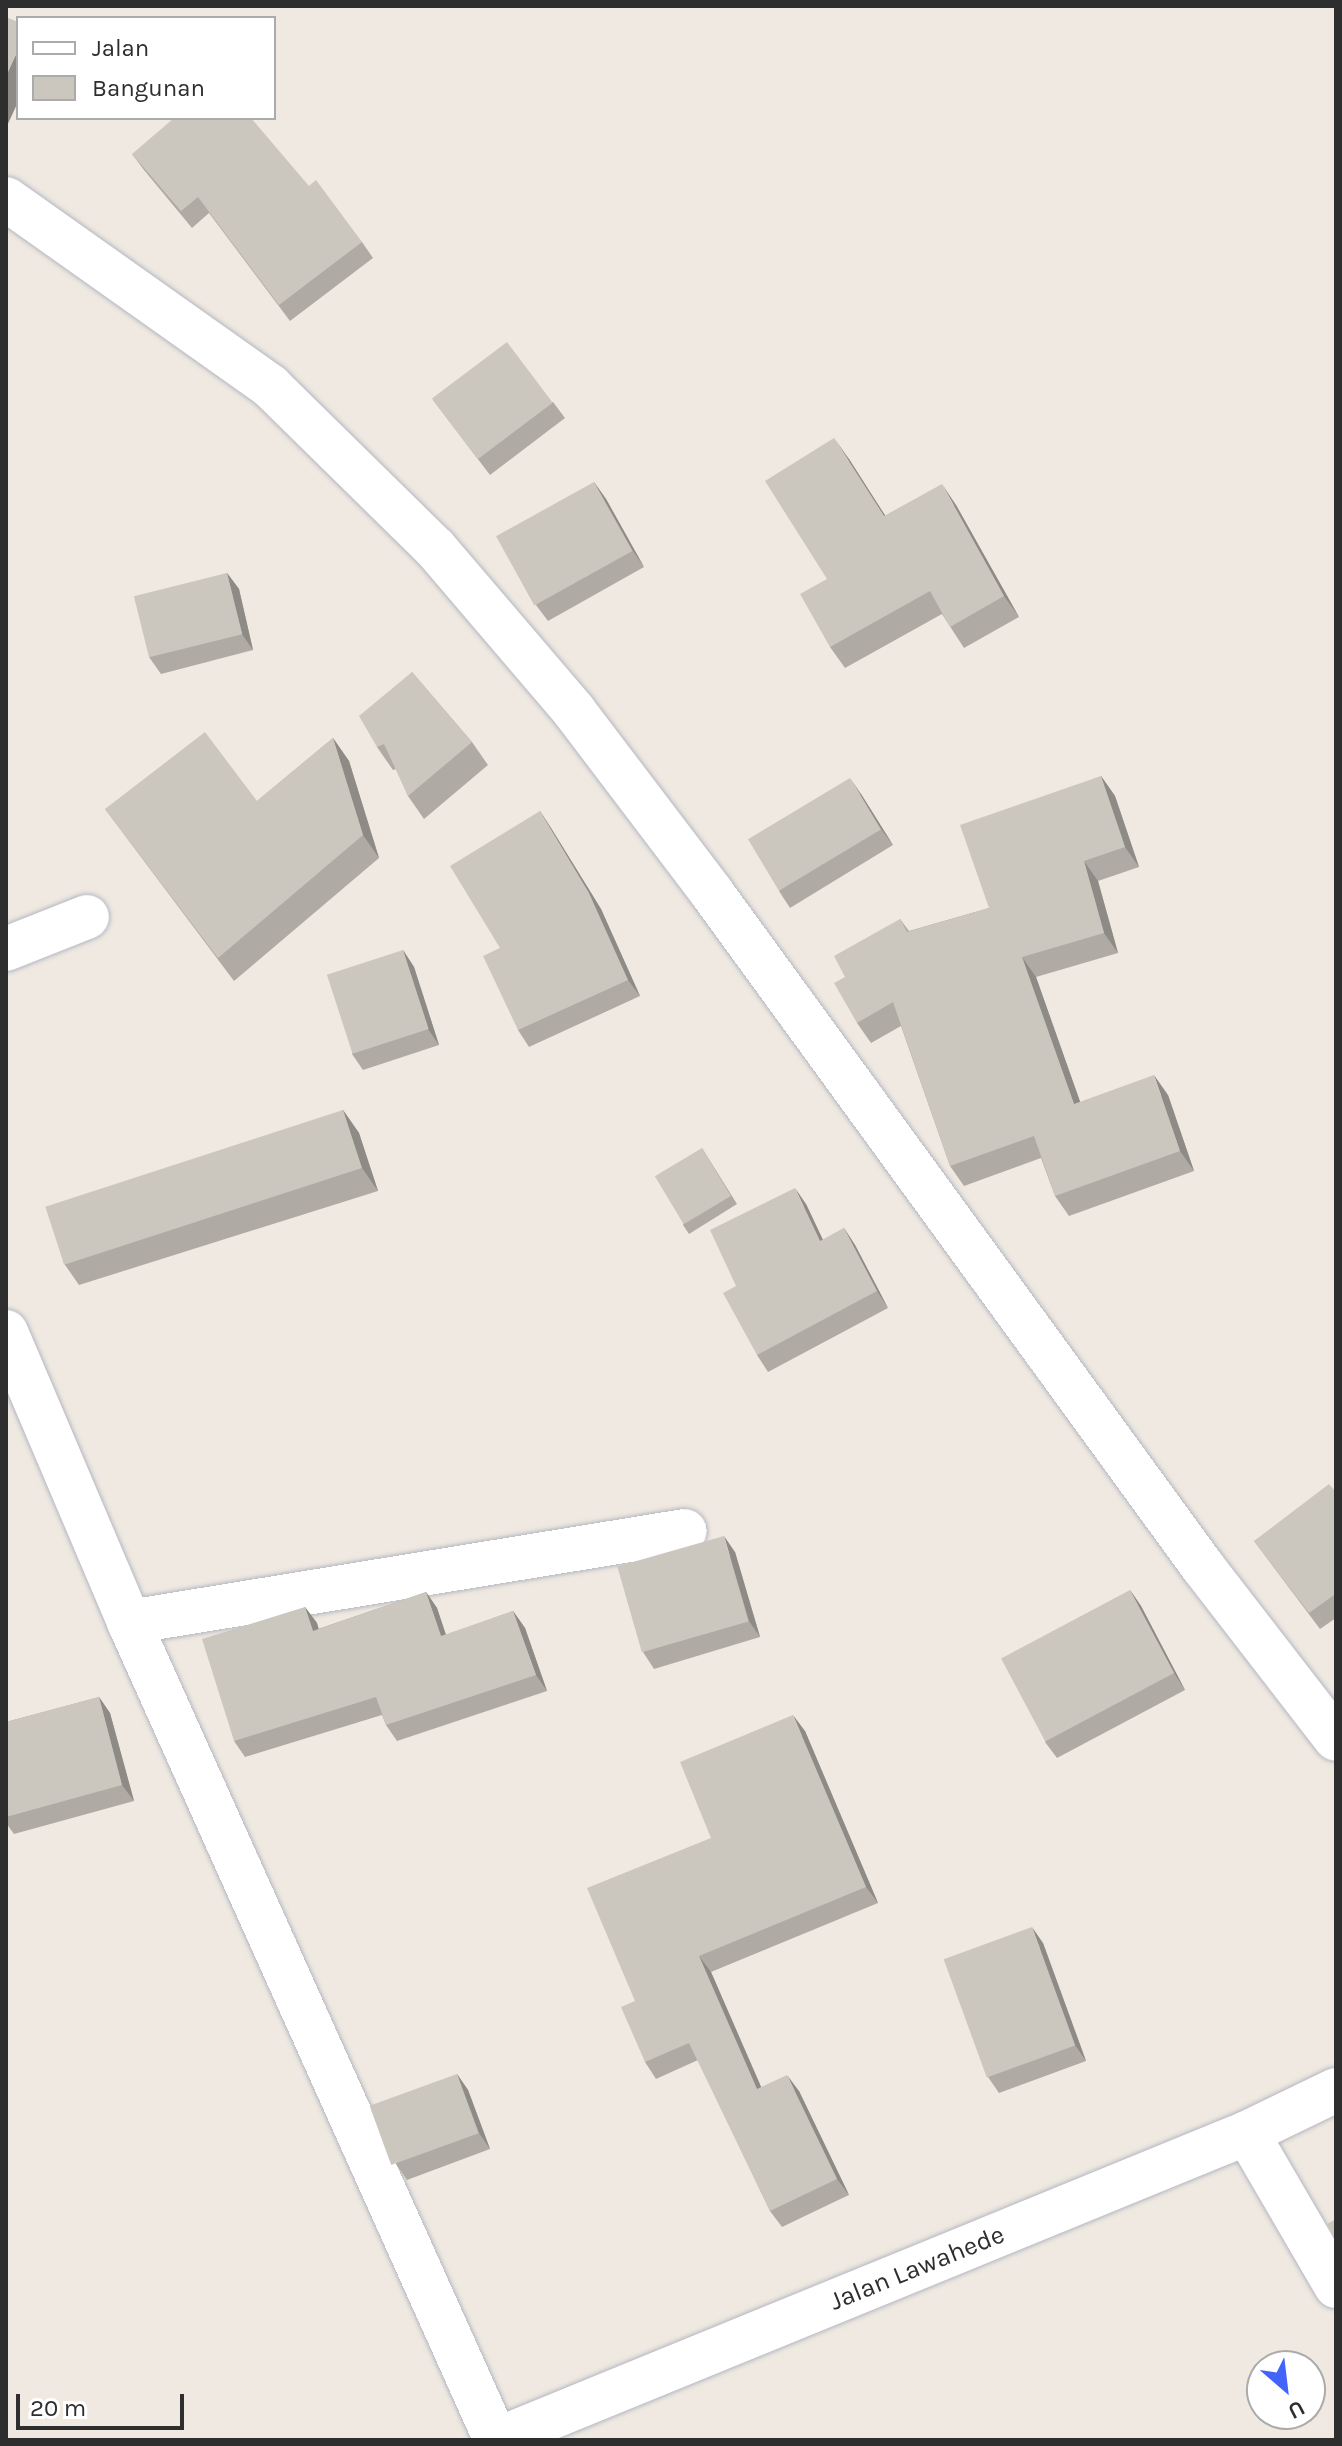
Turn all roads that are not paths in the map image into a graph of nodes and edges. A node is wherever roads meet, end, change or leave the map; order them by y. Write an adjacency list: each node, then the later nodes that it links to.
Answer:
1 (6, 199): 7 (street)
2 (87, 917): 3 (street)
3 (6, 949)
4 (6, 1332): 6 (street)
5 (685, 1531): 6 (street)
6 (129, 1622): 11 (street)
7 (1336, 1739)
8 (1336, 2090): 9 (street, Jalan Lawahede)
9 (1247, 2133): 10 (street); 11 (street, Jalan Lawahede)
10 (1336, 2286)
11 (496, 2440)

